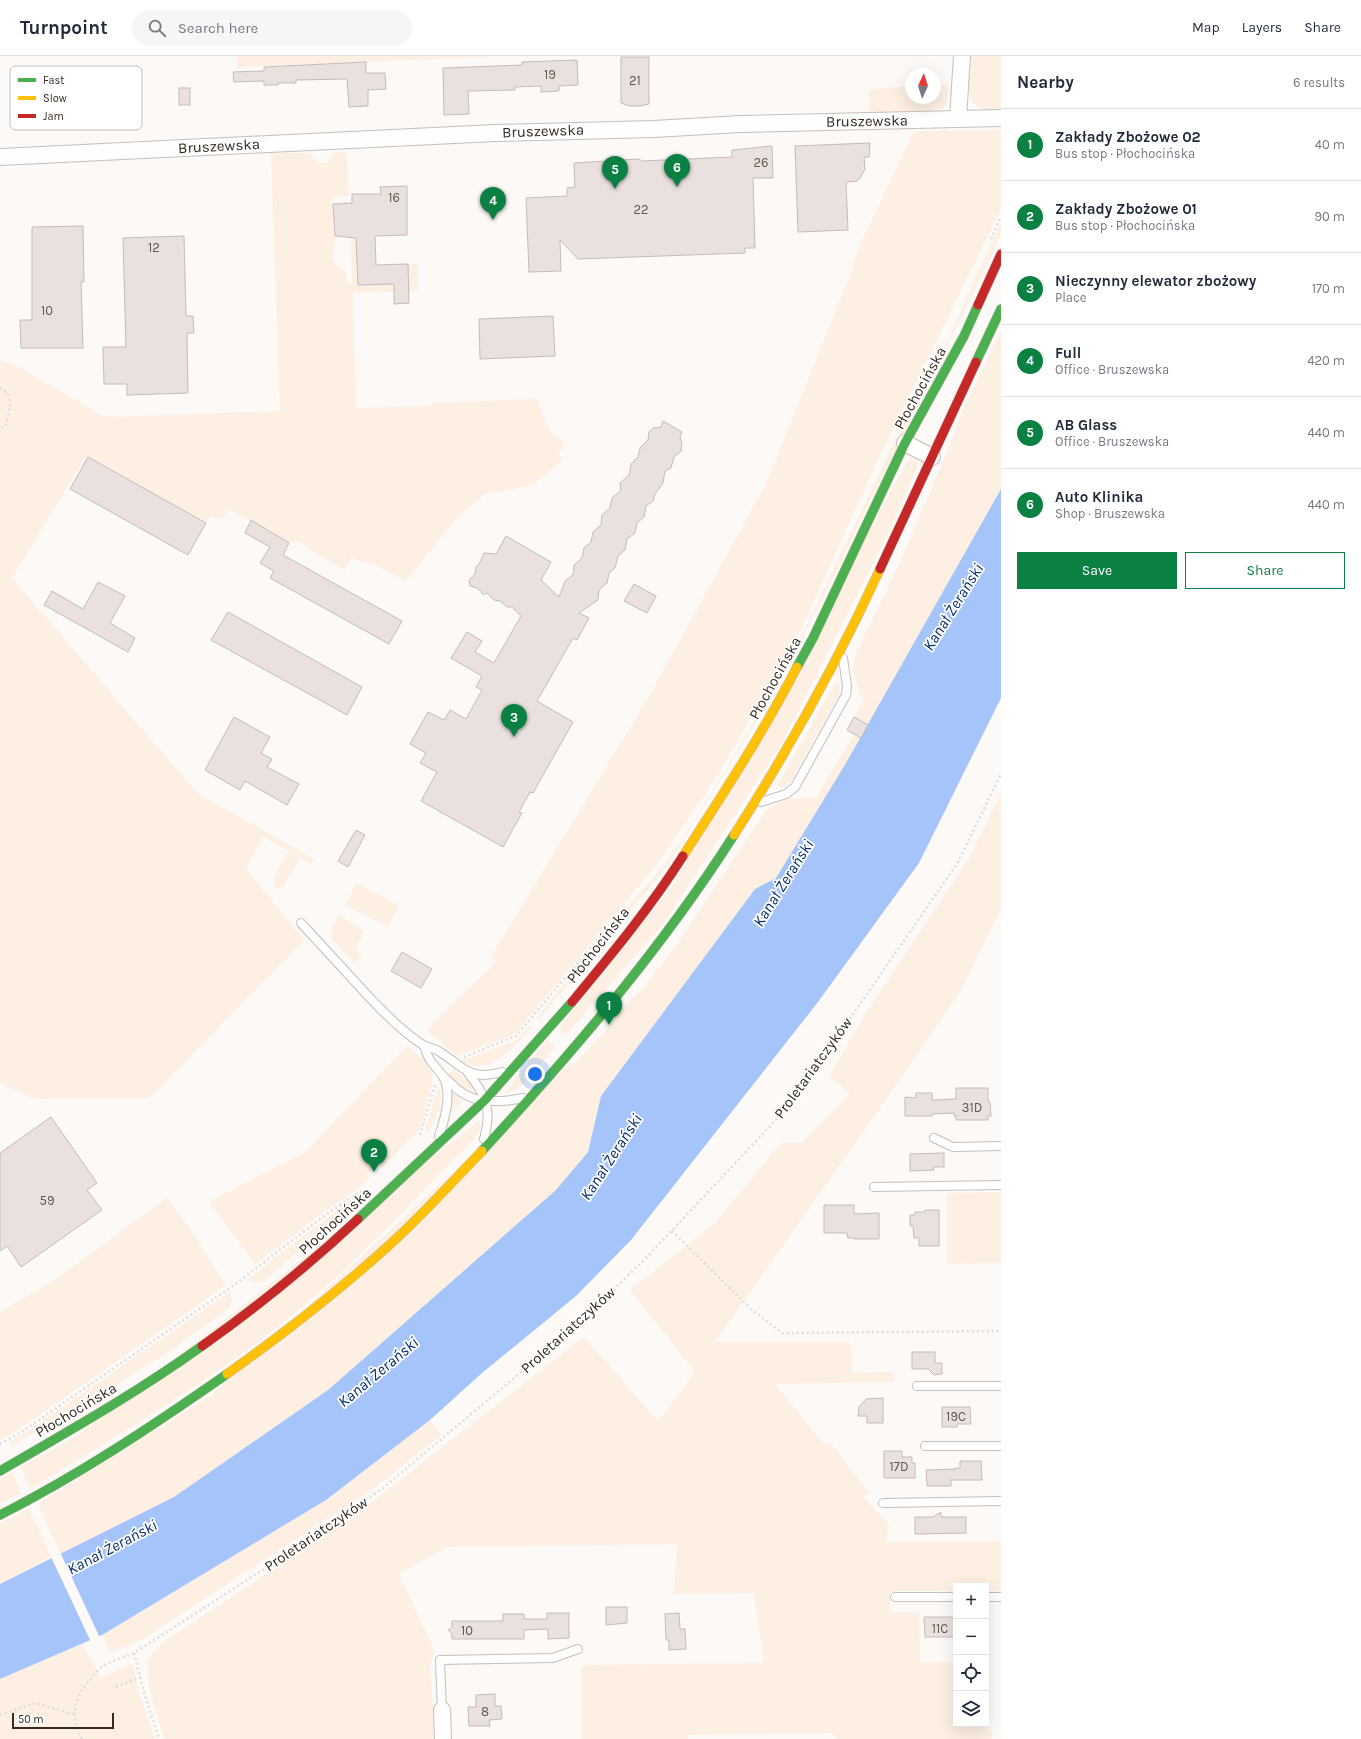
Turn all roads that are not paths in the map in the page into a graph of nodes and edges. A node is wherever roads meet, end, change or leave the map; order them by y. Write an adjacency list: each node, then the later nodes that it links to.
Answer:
1 (962, 56): 2 (street)
2 (958, 118): 3 (street, Bruszewska); 4 (street, Bruszewska)
3 (1001, 118)
4 (0, 157)
5 (1001, 254): 7 (main road, Płochocińska)
6 (1001, 309): 8 (main road)
7 (905, 443): 8 (street); 13 (main road, Płochocińska)
8 (932, 456): 9 (main road)
9 (841, 650): 10 (main road); 10 (lane)
10 (754, 804): 16 (main road)
11 (301, 922): 12 (lane)
12 (424, 1046): 14 (lane); 15 (lane)
13 (512, 1070): 14 (lane); 17 (main road, Płochocińska)
14 (468, 1073): 17 (lane)
15 (442, 1075): 17 (lane); 20 (lane)
16 (533, 1095): 17 (lane); 21 (main road)
17 (485, 1100): 20 (main road, Płochocińska); 21 (lane)
18 (934, 1138): 19 (lane)
19 (1001, 1146)
20 (434, 1149): 28 (main road, Płochocińska)
21 (481, 1152): 31 (main road)
22 (1001, 1185): 23 (lane)
23 (874, 1187)
24 (917, 1386): 25 (lane)
25 (1001, 1386)
26 (925, 1446): 27 (lane)
27 (1001, 1446)
28 (0, 1471)
29 (1001, 1501): 30 (lane)
30 (883, 1503)
31 (0, 1515)
32 (896, 1597): 33 (lane)
33 (953, 1597)
34 (989, 1597): 35 (lane)
35 (1001, 1597)
36 (578, 1649): 37 (lane)
37 (442, 1710): 38 (street)
38 (443, 1739)

